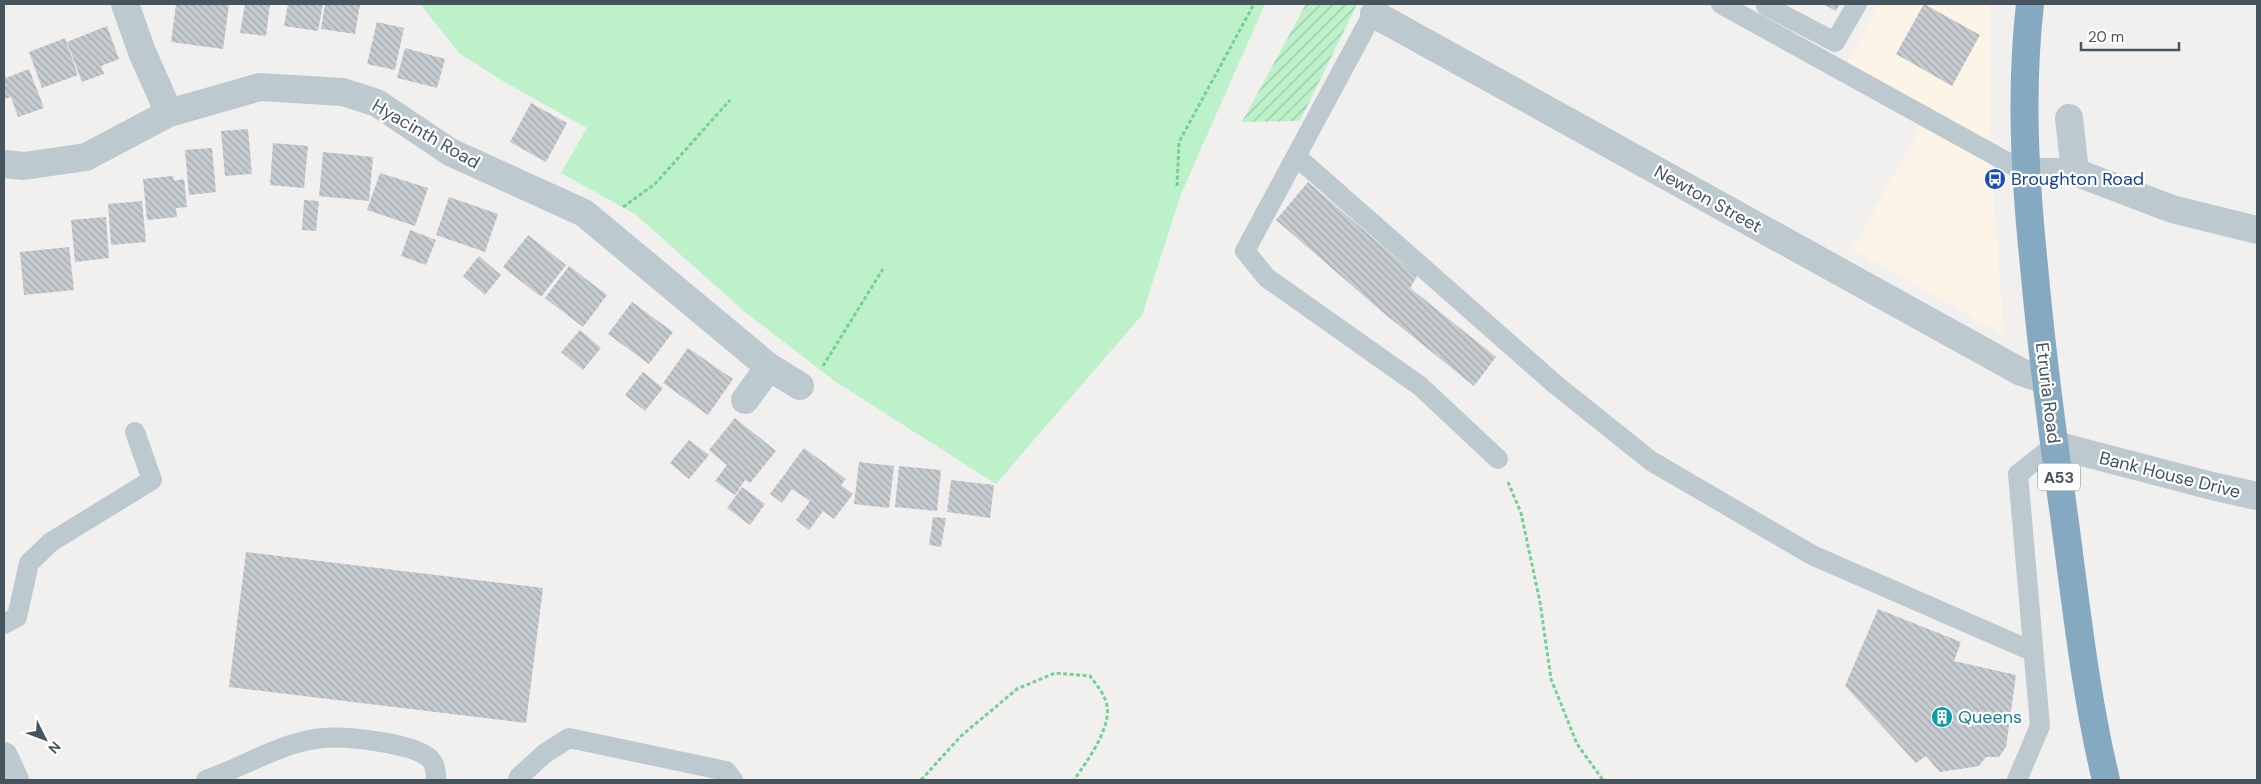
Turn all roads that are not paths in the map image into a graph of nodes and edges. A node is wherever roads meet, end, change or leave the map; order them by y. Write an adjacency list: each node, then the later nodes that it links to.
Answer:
1 (126, 4): 7 (street)
2 (1721, 4): 11 (lane)
3 (1857, 4): 5 (lane)
4 (2030, 4): 11 (highway, Etruria Road / A53)
5 (1766, 6)
6 (1376, 9): 9 (lane); 15 (street, Newton Street)
7 (169, 113): 10 (street, Hyacinth Road); 14 (street, Hyacinth Road)
8 (2069, 118): 12 (street)
9 (1297, 157): 20 (lane); 23 (lane)
10 (4, 164)
11 (2025, 172): 12 (street); 15 (highway, Etruria Road / A53)
12 (2075, 172): 13 (street)
13 (2257, 230)
14 (769, 367): 16 (street, Hyacinth Road); 17 (street)
15 (2045, 380): 19 (highway, Etruria Road / A53)
16 (800, 386)
17 (745, 400)
18 (135, 432): 22 (lane)
19 (2054, 445): 21 (street, Bank House Drive); 23 (lane); 32 (highway, Etruria Road / A53)
20 (1498, 459)
21 (2257, 496)
22 (4, 624)
23 (2032, 651): 31 (lane)
24 (4, 756): 26 (street)
25 (236, 776): 27 (lane); 28 (lane)
26 (15, 780)
27 (206, 780)
28 (436, 780)
29 (518, 780): 30 (lane)
30 (733, 780)
31 (2016, 780)
32 (2106, 780)

